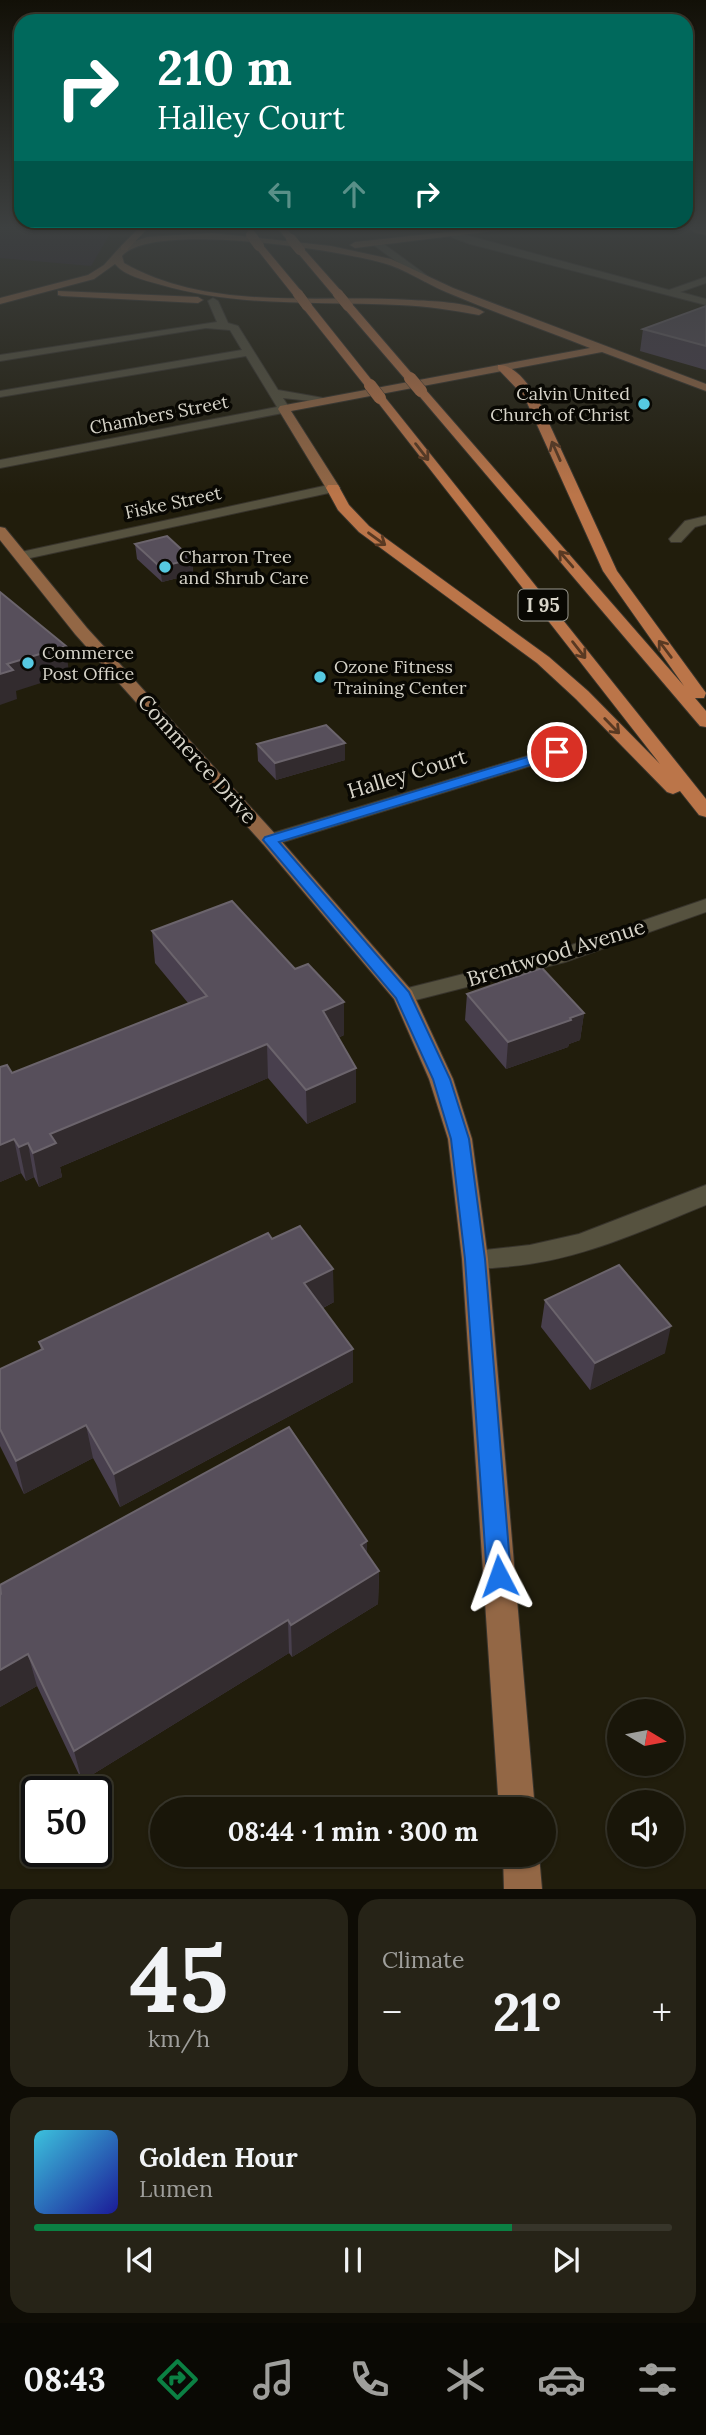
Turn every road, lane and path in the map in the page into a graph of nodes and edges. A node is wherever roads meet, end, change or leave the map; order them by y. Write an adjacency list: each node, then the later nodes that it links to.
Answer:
1 (221, 318): 6 (street)
2 (317, 318): 29 (highway, I 95, one-way to 29, bridge)
3 (365, 318): 27 (highway, I 95, one-way to 3, bridge)
4 (494, 318): 8 (main road)
5 (526, 318): 7 (main road)
6 (224, 324): 9 (street); 10 (street)
7 (603, 348): 8 (main road, Chambers Street); 12 (main road)
8 (588, 351): 11 (main road, Chambers Street); 13 (main road)
9 (247, 352): 15 (street); 16 (street)
10 (0, 358)
11 (502, 367): 18 (main road, Chambers Street); 26 (highway, one-way to 11)
12 (674, 375): 13 (main road); 14 (main road)
13 (661, 379): 17 (main road)
14 (706, 387)
15 (273, 393): 18 (street, Chambers Street); 19 (street)
16 (0, 394)
17 (706, 397)
18 (326, 401): 19 (main road, Chambers Street)
19 (284, 409): 20 (street, Chambers Street); 21 (main road)
20 (0, 464)
21 (333, 488): 25 (street, Fiske Street); 30 (highway, one-way to 30)
22 (706, 520): 24 (street)
23 (0, 531): 25 (main road, Commerce Drive)
24 (677, 539)
25 (21, 556): 31 (main road, Commerce Drive)
26 (706, 704)
27 (706, 722)
28 (557, 752): 31 (street, Halley Court)
29 (706, 811)
30 (706, 821)
31 (270, 840): 33 (main road, Commerce Drive)
32 (706, 905): 33 (street, Brentwood Avenue)
33 (404, 996): 35 (main road, Commerce Drive)
34 (706, 1195): 35 (street)
35 (475, 1259): 36 (main road, Commerce Drive)
36 (516, 1797)
37 (522, 1867): 38 (main road)
38 (523, 1889)

